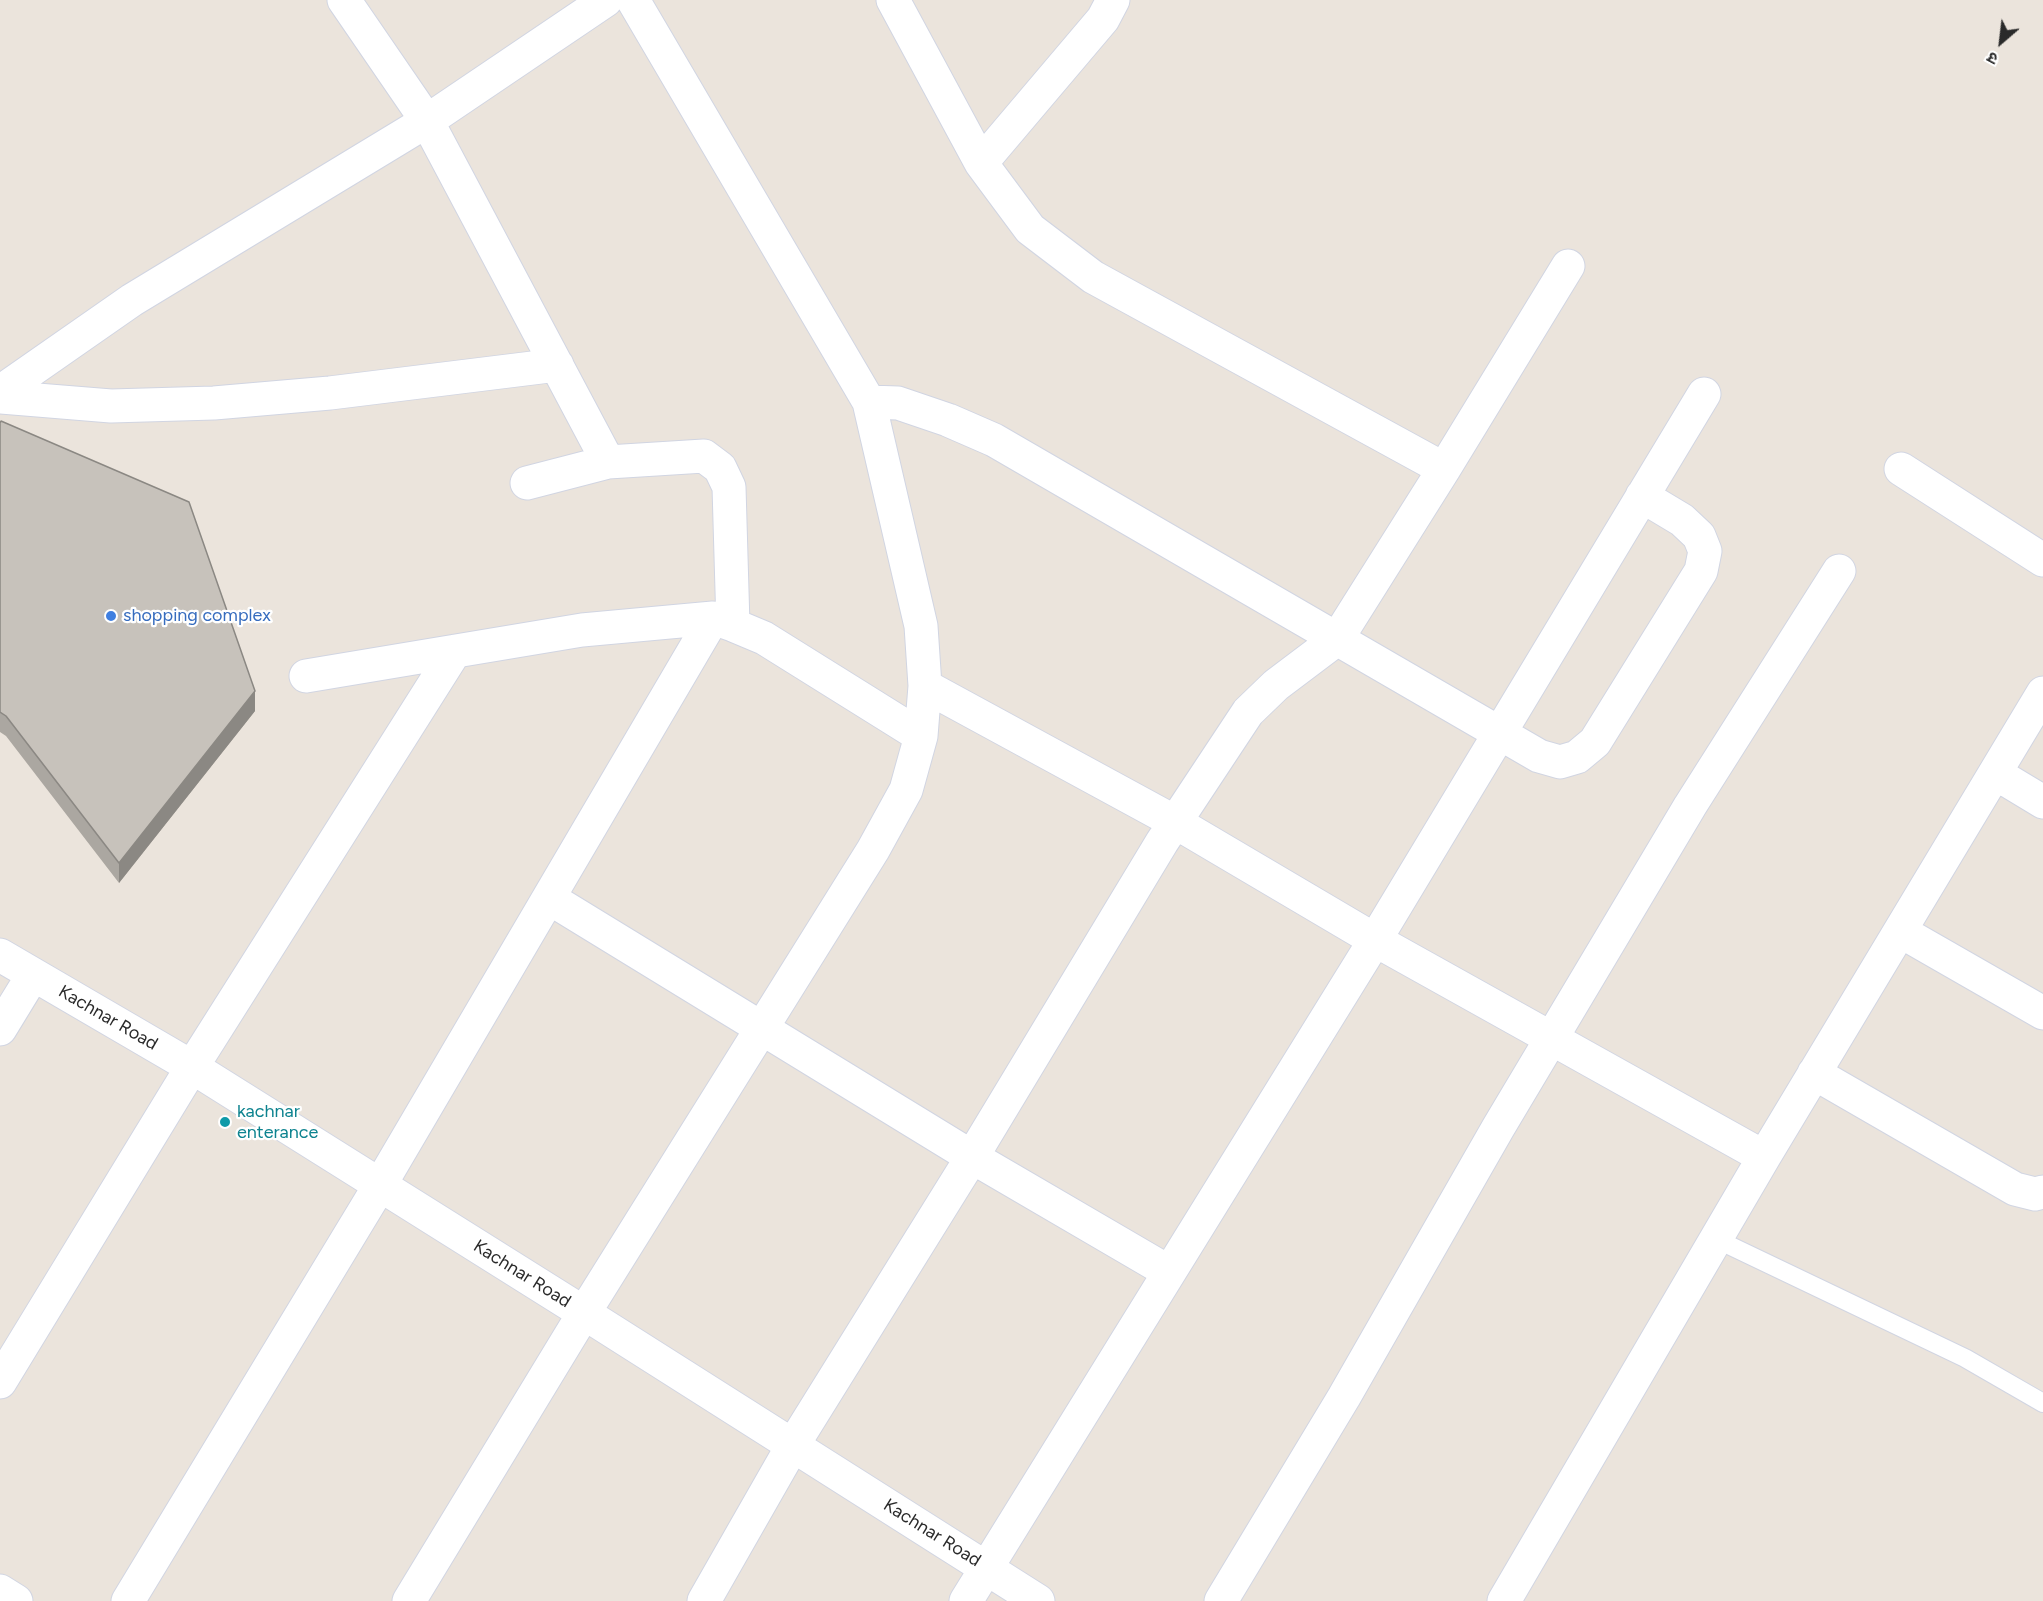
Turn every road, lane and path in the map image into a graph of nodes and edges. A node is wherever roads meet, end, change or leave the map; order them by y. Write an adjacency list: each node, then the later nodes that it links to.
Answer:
1 (344, 0): 6 (street)
2 (606, 0): 6 (street)
3 (633, 0): 12 (street)
4 (893, 0): 7 (street)
5 (1113, 0): 7 (street)
6 (427, 121): 9 (street); 11 (street)
7 (981, 163): 14 (street)
8 (1568, 266): 14 (street)
9 (557, 365): 11 (street); 13 (street)
10 (1704, 394): 17 (street)
11 (0, 395)
12 (869, 402): 21 (street); 24 (street)
13 (608, 462): 16 (street); 20 (street)
14 (1444, 469): 21 (street)
15 (1902, 469): 18 (street)
16 (527, 483)
17 (1642, 496): 26 (street); 26 (street)
18 (2043, 560)
19 (1839, 571): 39 (street)
20 (723, 621): 22 (street); 27 (street); 31 (street)
21 (1337, 639): 26 (street); 30 (street)
22 (455, 651): 23 (street); 40 (street)
23 (306, 676)
24 (925, 686): 27 (street); 30 (street)
25 (2043, 693): 28 (street)
26 (1500, 732): 33 (street)
27 (921, 735): 38 (street)
28 (1995, 773): 29 (street); 32 (street)
29 (2043, 802)
30 (1175, 822): 33 (street); 42 (street)
31 (549, 898): 38 (street); 44 (street)
32 (1900, 931): 36 (street); 41 (street)
33 (1375, 940): 39 (street); 47 (street)
34 (0, 955): 35 (street, Kachnar Road)
35 (33, 975): 37 (street); 40 (street, Kachnar Road)
36 (2043, 1013)
37 (0, 1029)
38 (761, 1030): 42 (street); 48 (street)
39 (1552, 1037): 43 (street); 60 (street)
40 (192, 1067): 44 (street, Kachnar Road); 49 (street)
41 (1814, 1073): 43 (street); 45 (street)
42 (972, 1157): 47 (street); 51 (street)
43 (1764, 1157): 46 (street)
44 (380, 1185): 48 (street, Kachnar Road); 55 (street)
45 (2043, 1192)
46 (1716, 1239): 50 (lane); 61 (street)
47 (1169, 1272): 52 (street)
48 (584, 1313): 51 (street, Kachnar Road); 56 (street)
49 (0, 1382)
50 (2043, 1403)
51 (793, 1445): 52 (street, Kachnar Road); 57 (street)
52 (986, 1568): 58 (street); 59 (street, Kachnar Road)
53 (0, 1591): 54 (street)
54 (16, 1601)
55 (128, 1601)
56 (410, 1601)
57 (704, 1601)
58 (966, 1601)
59 (1038, 1601)
60 (1221, 1601)
61 (1504, 1601)

